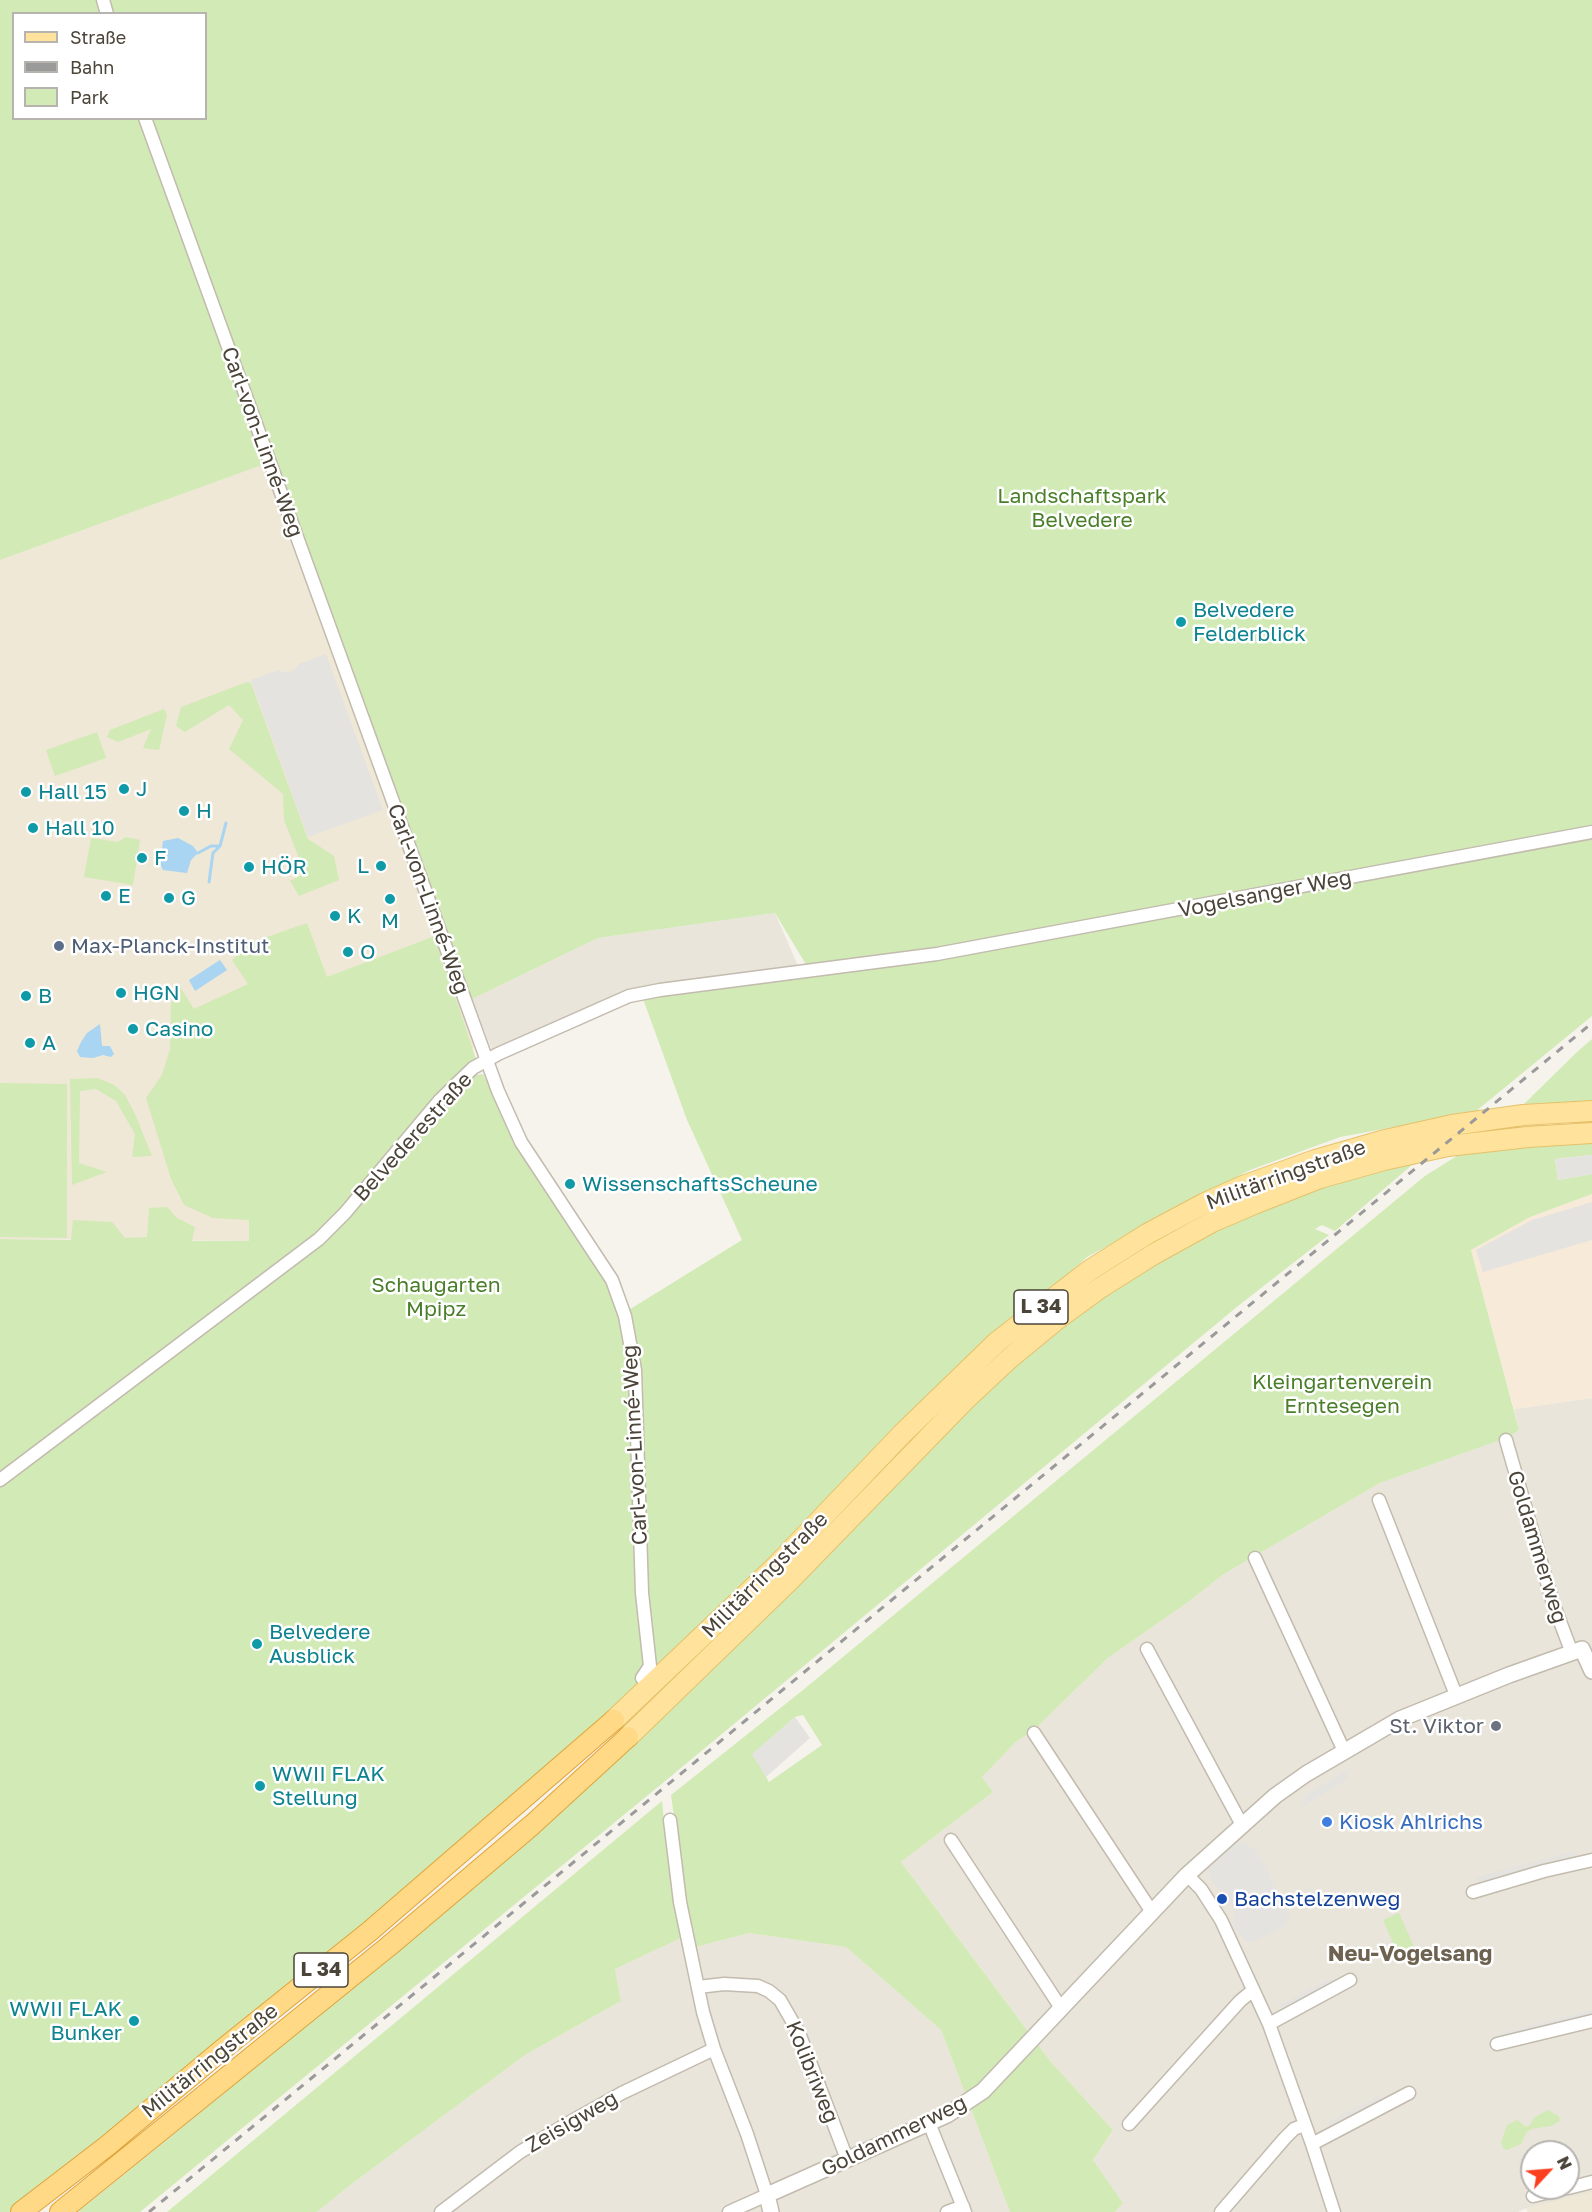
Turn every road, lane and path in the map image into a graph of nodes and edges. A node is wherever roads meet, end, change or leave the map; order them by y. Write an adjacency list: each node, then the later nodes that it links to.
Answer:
1 (146, 120): 4 (street, Carl-von-Linné-Weg)
2 (1592, 832): 3 (street, Vogelsanger Weg)
3 (937, 954): 4 (street, Belvederestraße)
4 (486, 1059): 8 (street, Belvederestraße); 14 (street, Carl-von-Linné-Weg)
5 (1592, 1111): 16 (main road, Militärringstraße / L 34)
6 (1592, 1133): 18 (main road, Militärringstraße / L 34)
7 (1506, 1440): 11 (street, Goldammerweg)
8 (0, 1480)
9 (1379, 1500): 15 (street)
10 (1255, 1558): 19 (street)
11 (1582, 1648): 13 (street); 15 (street, Goldammerweg)
12 (1147, 1649): 21 (street)
13 (1592, 1671)
14 (642, 1678)
15 (1456, 1695): 19 (street, Goldammerweg)
16 (614, 1720): 43 (highway, Militärringstraße / L 34)
17 (1034, 1733): 26 (street)
18 (628, 1737): 44 (highway, Militärringstraße / L 34)
19 (1344, 1751): 21 (street, Goldammerweg)
20 (670, 1820): 28 (street)
21 (1242, 1825): 24 (street, Goldammerweg)
22 (951, 1840): 30 (street)
23 (1592, 1860): 25 (street)
24 (1187, 1875): 26 (street, Goldammerweg); 29 (street)
25 (1473, 1892)
26 (1152, 1912): 30 (street, Goldammerweg)
27 (1350, 1980): 32 (street)
28 (698, 1987): 34 (street); 40 (street, Kolibriweg)
29 (1252, 1991): 32 (street); 37 (street)
30 (1061, 2008): 36 (street, Goldammerweg)
31 (1592, 2021): 33 (street)
32 (1269, 2024): 38 (street)
33 (1497, 2044)
34 (714, 2049): 41 (street); 45 (street, Zeisigweg)
35 (1409, 2093): 39 (street)
36 (929, 2123): 40 (street, Goldammerweg); 42 (street)
37 (1130, 2124)
38 (1304, 2125): 39 (street); 49 (street)
39 (1312, 2144): 50 (street)
40 (847, 2159): 41 (street, Goldammerweg)
41 (767, 2195): 46 (street); 47 (street)
42 (964, 2209): 48 (street)
43 (21, 2212)
44 (60, 2212)
45 (441, 2212)
46 (729, 2212)
47 (771, 2212)
48 (947, 2212)
49 (1221, 2212)
50 (1334, 2212)

